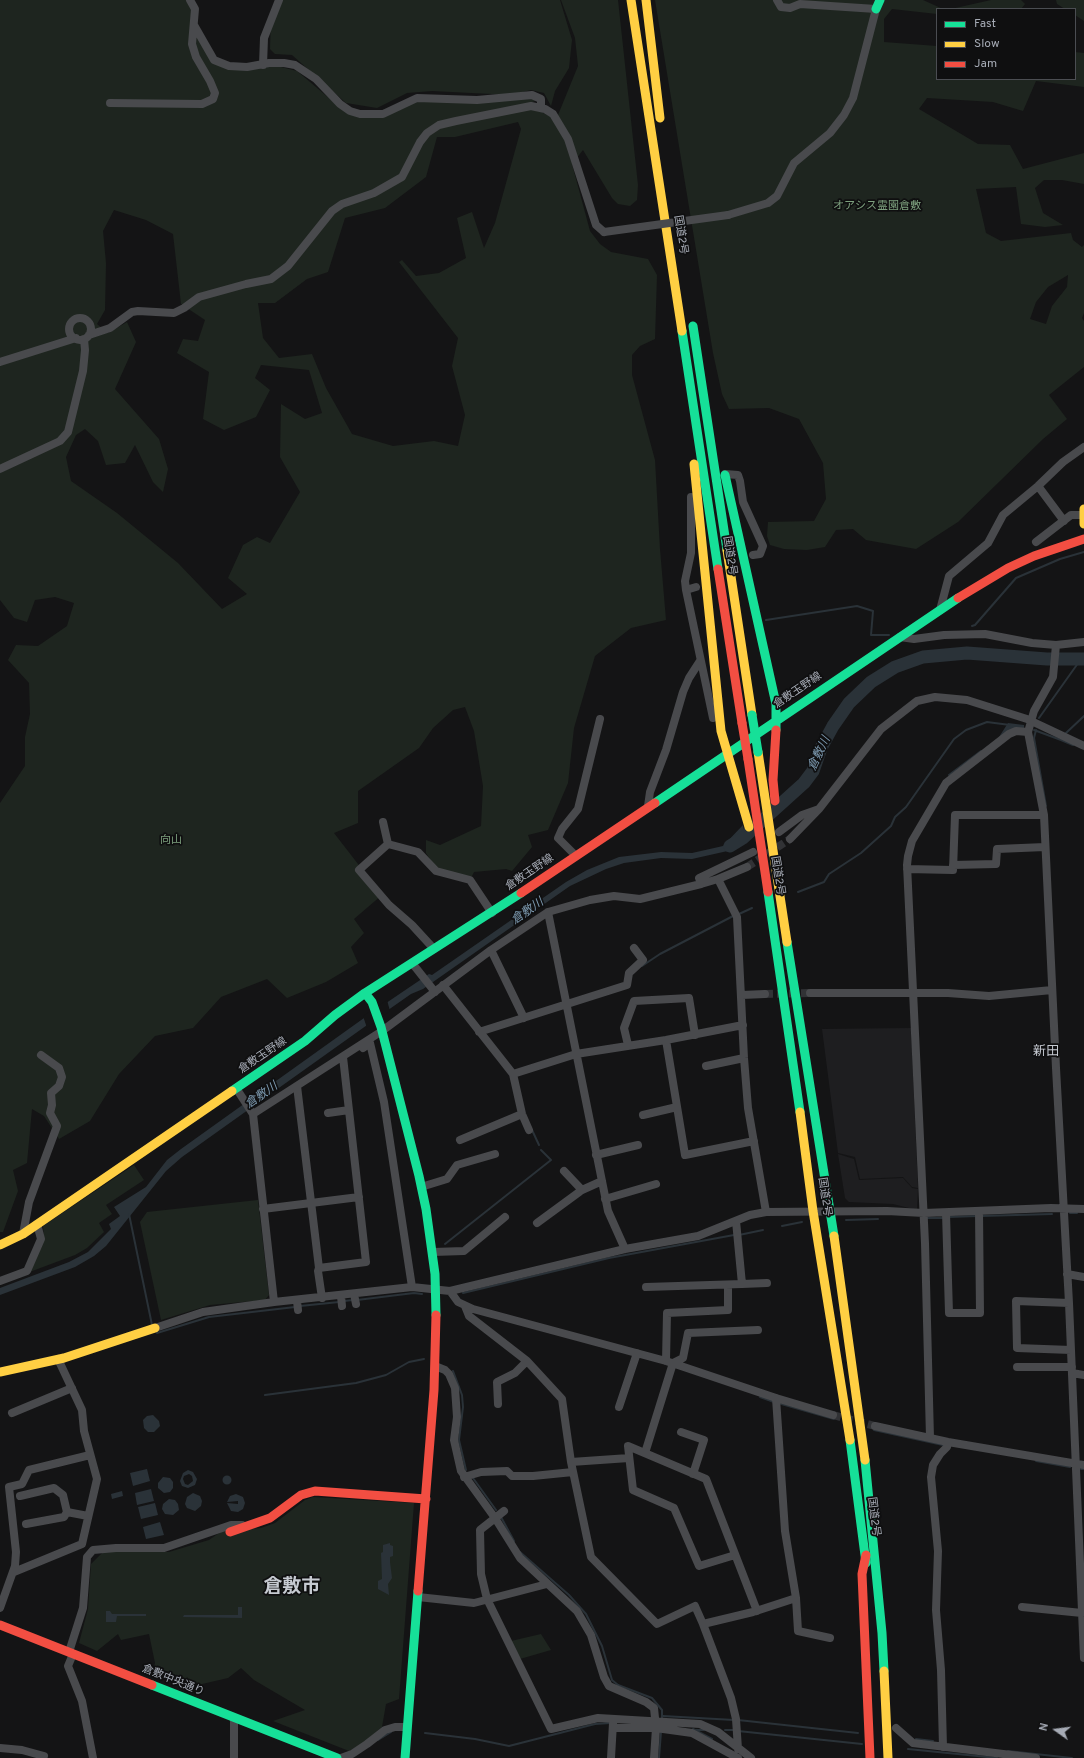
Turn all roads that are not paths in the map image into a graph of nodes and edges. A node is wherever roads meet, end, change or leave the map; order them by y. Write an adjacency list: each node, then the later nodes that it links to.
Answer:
1 (190, 0): 9 (street)
2 (279, 0): 10 (street)
3 (631, 0): 18 (main road, 国道2号)
4 (646, 0): 13 (main road)
5 (777, 0): 7 (street)
6 (880, 0): 8 (main road)
7 (800, 2): 8 (street)
8 (876, 9): 12 (street, bridge)
9 (194, 25): 10 (street); 11 (street)
10 (263, 65): 12 (street)
11 (110, 104)
12 (541, 108): 17 (street)
13 (662, 128)
14 (675, 213): 15 (main road, 国道2号)
15 (678, 228)
16 (691, 313): 20 (main road, 国道2号)
17 (83, 337): 19 (street); 22 (street)
18 (687, 359): 25 (main road); 87 (main road, 国道2号, bridge)
19 (0, 362)
20 (699, 367): 23 (main road); 82 (main road, 国道2号, bridge)
21 (1084, 447): 24 (street)
22 (0, 469)
23 (725, 474): 30 (street); 39 (main road)
24 (1038, 486): 27 (street); 33 (street)
25 (696, 487): 32 (street); 43 (main road)
26 (1084, 516): 27 (street)
27 (1064, 520): 29 (street)
28 (1084, 539): 33 (main road, 倉敷玉野線)
29 (1036, 542)
30 (753, 555)
31 (696, 587): 32 (street)
32 (686, 590): 37 (street)
33 (940, 610): 34 (main road, 倉敷玉野線)
34 (900, 637): 36 (street); 39 (main road, 倉敷玉野線)
35 (1084, 642): 36 (street)
36 (1056, 647): 40 (street)
37 (700, 661): 43 (street); 44 (street)
38 (600, 719): 53 (street)
39 (777, 719): 43 (main road, 倉敷玉野線); 48 (main road)
40 (1030, 721): 41 (street); 42 (street); 45 (street)
41 (1028, 732): 46 (street); 56 (street)
42 (1084, 746)
43 (726, 754): 44 (main road, 倉敷玉野線); 52 (main road)
44 (648, 806): 53 (main road, 倉敷玉野線)
45 (819, 809): 48 (street); 49 (street)
46 (1044, 815): 51 (street); 54 (street)
47 (383, 822): 50 (street)
48 (779, 832): 82 (main road)
49 (790, 839)
50 (388, 844): 60 (street); 62 (street)
51 (1045, 847): 54 (street); 67 (street)
52 (752, 852): 58 (street); 87 (main road)
53 (576, 856): 60 (main road, 倉敷玉野線)
54 (953, 865): 56 (street)
55 (747, 867): 57 (street)
56 (909, 869): 70 (street)
57 (718, 879): 58 (street); 72 (street)
58 (701, 884): 59 (street)
59 (548, 912): 63 (street); 73 (street)
60 (492, 913): 62 (main road, 倉敷玉野線)
61 (634, 948): 73 (street)
62 (434, 949): 64 (main road, 倉敷玉野線)
63 (491, 950): 65 (street); 74 (street)
64 (412, 963): 66 (street); 68 (main road, 倉敷玉野線)
65 (443, 986): 66 (street); 77 (street)
66 (433, 990): 76 (street)
67 (1052, 990): 70 (street); 113 (street)
68 (366, 993): 76 (main road); 91 (main road, 倉敷玉野線)
69 (810, 993): 70 (street)
70 (915, 993): 118 (street)
71 (765, 994): 72 (street)
72 (742, 995): 75 (street)
73 (565, 1004): 74 (street); 83 (street)
74 (524, 1018): 77 (street)
75 (742, 1025): 78 (street); 86 (street)
76 (381, 1029): 80 (street); 107 (main road)
77 (479, 1032): 89 (street)
78 (695, 1035): 79 (street); 81 (street)
79 (666, 1040): 81 (street); 92 (street)
80 (360, 1045): 85 (street); 136 (street)
81 (628, 1045): 83 (street)
82 (804, 1052): 116 (main road, 国道2号)
83 (576, 1054): 89 (street); 103 (street)
84 (41, 1055): 125 (street)
85 (343, 1057): 90 (street); 93 (street)
86 (744, 1058): 88 (street); 100 (street)
87 (793, 1061): 115 (main road, 国道2号)
88 (706, 1066)
89 (513, 1074): 96 (street)
90 (297, 1086): 94 (street); 111 (street)
91 (236, 1088): 94 (street); 124 (main road, 倉敷玉野線)
92 (677, 1107): 97 (street); 100 (street)
93 (349, 1110): 95 (street); 109 (street)
94 (252, 1113): 112 (street)
95 (328, 1113)
96 (522, 1114): 98 (street); 99 (street)
97 (643, 1115)
98 (528, 1130)
99 (460, 1140)
100 (754, 1141): 117 (street)
101 (638, 1145): 103 (street)
102 (495, 1154): 107 (street)
103 (596, 1154): 105 (street)
104 (564, 1171): 108 (street)
105 (602, 1181): 108 (street); 110 (street)
106 (656, 1184): 110 (street)
107 (421, 1187): 128 (main road)
108 (582, 1190): 123 (street)
109 (359, 1197): 111 (street); 129 (street)
110 (605, 1199): 127 (street)
111 (311, 1203): 112 (street); 129 (street)
112 (263, 1209): 141 (street)
113 (1064, 1209): 114 (street); 119 (street); 130 (street)
114 (1084, 1209)
115 (813, 1211): 116 (street); 117 (street); 187 (main road, 国道2号)
116 (831, 1211): 118 (street); 171 (main road, 国道2号)
117 (766, 1212): 122 (street)
118 (924, 1213): 120 (street); 163 (street)
119 (979, 1214): 120 (street); 120 (street)
120 (946, 1216)
121 (505, 1217): 128 (street)
122 (736, 1221): 127 (street); 134 (street)
123 (537, 1222)
124 (37, 1224): 125 (main road, 倉敷玉野線); 132 (street)
125 (23, 1234): 126 (main road, 倉敷玉野線)
126 (0, 1245)
127 (625, 1249): 139 (street)
128 (433, 1252): 138 (main road)
129 (319, 1268): 140 (street)
130 (1067, 1274): 131 (street); 142 (street)
131 (1084, 1277)
132 (0, 1281)
133 (767, 1283): 134 (street)
134 (742, 1284): 135 (street)
135 (728, 1285): 137 (street); 150 (street)
136 (412, 1287): 138 (street); 140 (street)
137 (646, 1287)
138 (436, 1289): 139 (street); 151 (main road)
139 (450, 1291): 143 (street)
140 (322, 1298): 141 (street)
141 (274, 1302): 144 (street)
142 (1069, 1303): 146 (street); 146 (street)
143 (465, 1306): 147 (street); 148 (street)
144 (152, 1329): 149 (main road)
145 (758, 1330): 150 (street)
146 (1071, 1350): 154 (street)
147 (636, 1355): 150 (street); 158 (street)
148 (527, 1361): 157 (street); 168 (street)
149 (63, 1362): 153 (main road); 155 (street)
150 (671, 1364): 156 (street); 165 (street)
151 (435, 1366): 174 (street); 176 (main road)
152 (1017, 1367): 154 (street)
153 (0, 1372)
154 (1076, 1373): 169 (street)
155 (72, 1388): 159 (street); 166 (street)
156 (776, 1401): 160 (street); 193 (street)
157 (498, 1404)
158 (618, 1407)
159 (12, 1413)
160 (834, 1415)
161 (875, 1426): 163 (street)
162 (681, 1432): 173 (street)
163 (930, 1438): 164 (street)
164 (948, 1444): 169 (street); 211 (street)
165 (645, 1453): 167 (street); 173 (street)
166 (90, 1455): 180 (street); 190 (street)
167 (629, 1458): 168 (street); 186 (street)
168 (571, 1462): 172 (street)
169 (1075, 1464): 170 (street); 177 (street)
170 (1084, 1465)
171 (866, 1468): 189 (main road); 210 (main road, 国道2号)
172 (573, 1472): 174 (street); 199 (street)
173 (693, 1474): 186 (street)
174 (464, 1477): 181 (street)
175 (20, 1496): 179 (street)
176 (426, 1499): 183 (main road); 192 (main road)
177 (1081, 1502): 198 (street)
178 (504, 1511): 181 (street)
179 (66, 1512): 180 (street); 182 (street)
180 (88, 1516): 185 (street)
181 (495, 1518): 191 (street); 194 (street)
182 (26, 1524)
183 (246, 1525): 184 (main road); 188 (street)
184 (230, 1532)
185 (82, 1544): 188 (street); 190 (street)
186 (735, 1555): 197 (street)
187 (866, 1555): 210 (main road, 国道2号); 223 (main road)
188 (87, 1557): 202 (street)
189 (885, 1565)
190 (14, 1572): 196 (street)
191 (547, 1584): 194 (street); 207 (street)
192 (418, 1597): 194 (street); 209 (main road)
193 (796, 1598): 197 (street); 201 (street)
194 (487, 1599): 206 (street)
195 (1022, 1607): 198 (street)
196 (0, 1608)
197 (757, 1611): 199 (street)
198 (1082, 1613): 203 (street)
199 (703, 1624): 213 (street)
200 (0, 1625): 202 (main road, 倉敷中央通り)
201 (830, 1638)
202 (71, 1653): 205 (main road, 倉敷中央通り); 216 (street)
203 (1084, 1658)
204 (895, 1701): 210 (main road)
205 (234, 1718): 214 (street); 217 (main road, 倉敷中央通り)
206 (613, 1723): 207 (street); 220 (street)
207 (660, 1725): 208 (street); 221 (street)
208 (674, 1726): 213 (street); 213 (street)
209 (407, 1728): 218 (street); 219 (main road)
210 (887, 1728): 211 (street); 224 (main road, 国道2号); 225 (main road, 国道2号); 226 (main road)
211 (943, 1744): 227 (street)
212 (0, 1748): 215 (street)
213 (740, 1754): 222 (street)
214 (233, 1757)
215 (43, 1758)
216 (93, 1758)
217 (337, 1758)
218 (341, 1758)
219 (405, 1758)
220 (611, 1758)
221 (654, 1758)
222 (751, 1758)
223 (870, 1758)
224 (877, 1758)
225 (888, 1758)
226 (897, 1758)
227 (1036, 1758)

